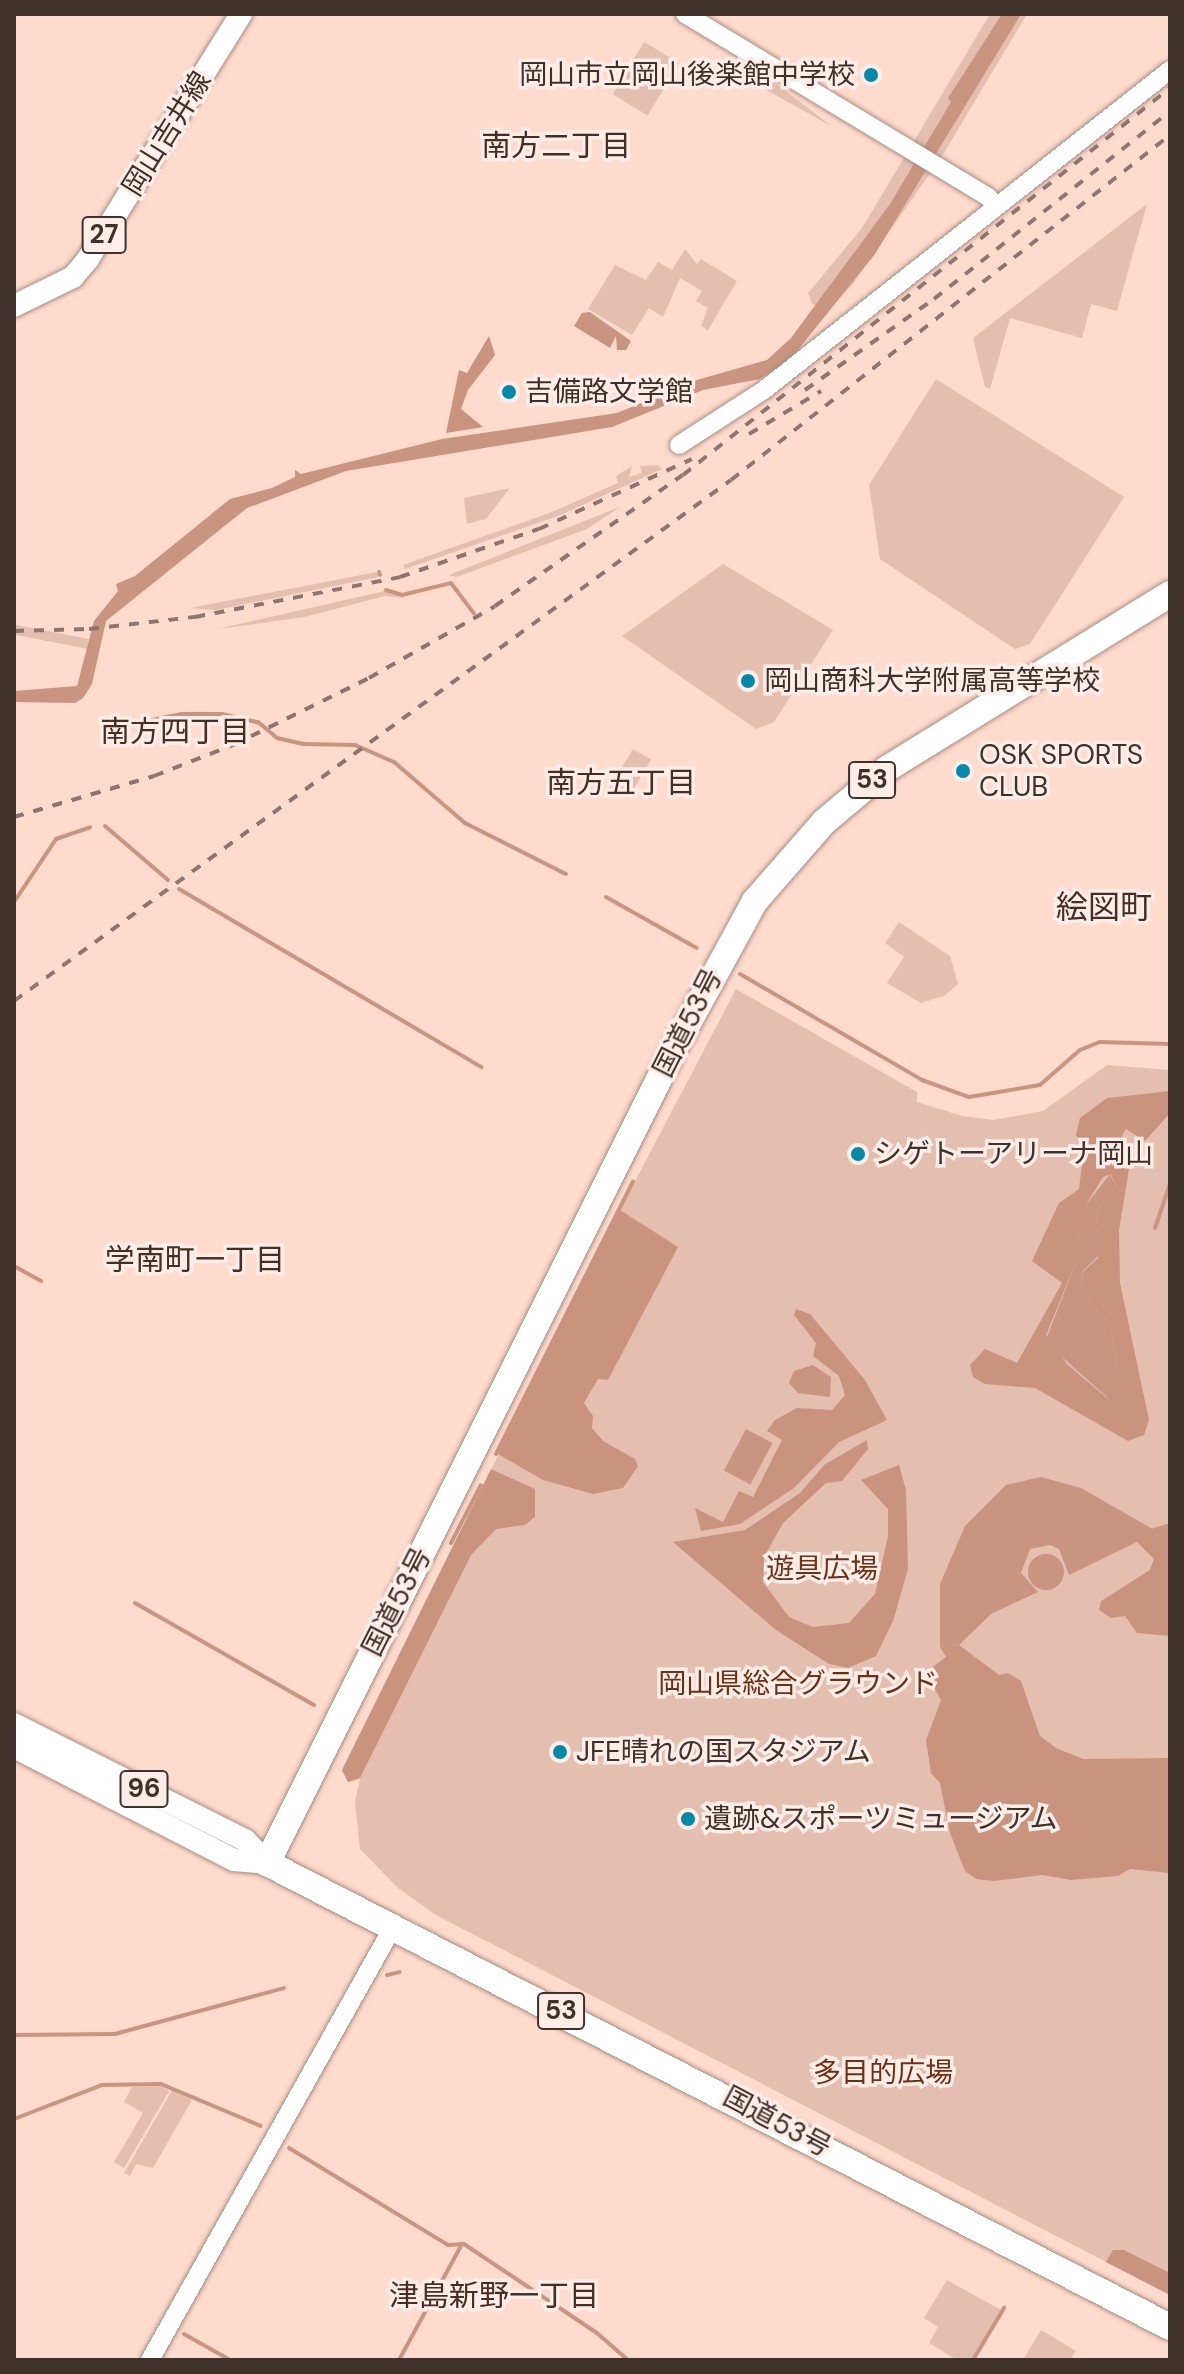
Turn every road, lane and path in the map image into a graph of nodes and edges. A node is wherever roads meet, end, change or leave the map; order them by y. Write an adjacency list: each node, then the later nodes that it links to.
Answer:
1 (241, 14): 5 (main road, 岡山吉井線 / 27)
2 (685, 14): 4 (street)
3 (1170, 70): 4 (street)
4 (996, 206): 6 (street)
5 (14, 306)
6 (679, 445)
7 (1170, 594): 10 (highway, 国道53号 / 53)
8 (14, 1724): 10 (main road, 96)
9 (14, 1747): 10 (main road, 96)
10 (267, 1863): 11 (highway, 国道53号 / 53)
11 (394, 1926): 12 (highway, 国道53号 / 53); 13 (street)
12 (1170, 2327)
13 (150, 2360)

